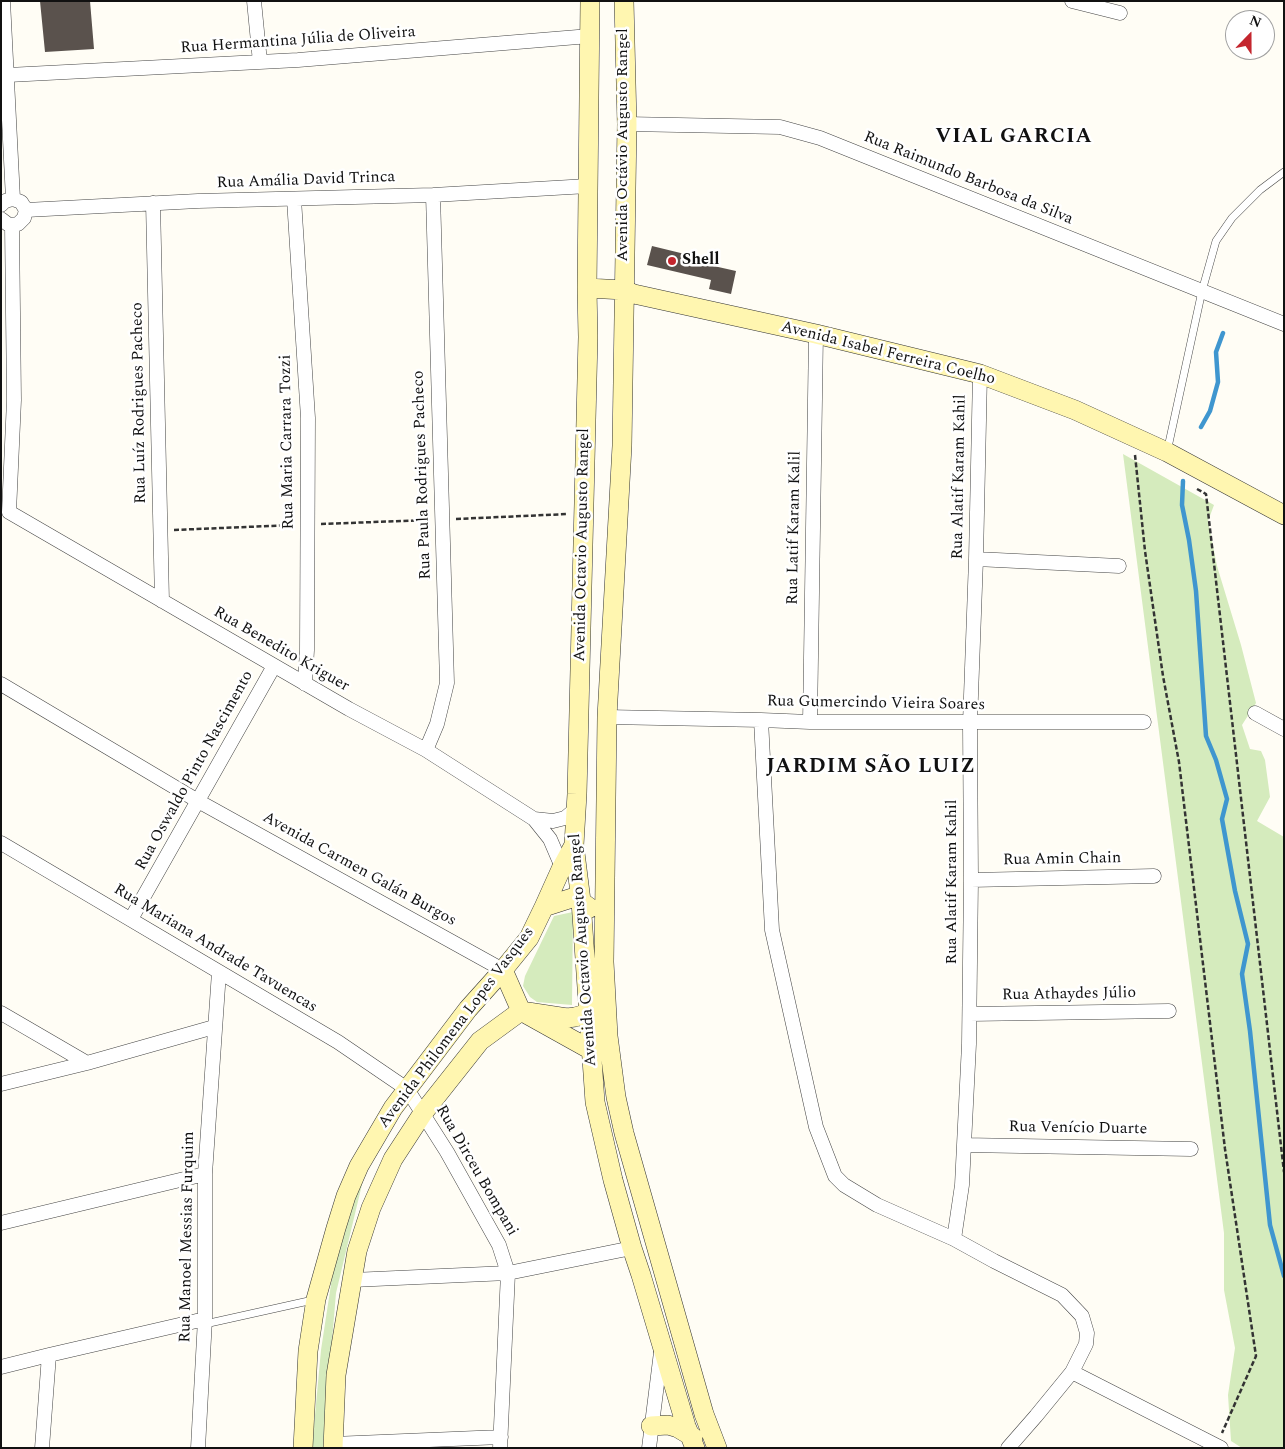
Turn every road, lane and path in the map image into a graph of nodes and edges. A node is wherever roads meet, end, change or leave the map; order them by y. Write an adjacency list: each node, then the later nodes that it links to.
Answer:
1 (3, 1): 9 (street)
2 (254, 1): 8 (street)
3 (590, 1): 7 (main road)
4 (624, 1): 10 (main road, Avenida Octávio Augusto Rangel)
5 (1072, 1): 6 (street)
6 (1120, 13)
7 (590, 36): 8 (street, Rua Hermantina Júlia de Oliveira); 12 (main road)
8 (260, 62): 9 (street, Rua Hermantina Júlia de Oliveira)
9 (8, 75): 15 (street)
10 (627, 124): 20 (main road, Avenida Octávio Augusto Rangel); 21 (street, Rua Raimundo Barbosa da Silva)
11 (1284, 172): 21 (lane)
12 (588, 186): 13 (street, Rua Amália David Trinca); 19 (main road)
13 (433, 194): 14 (street, Rua Amália David Trinca); 33 (street, Rua Paula Rodrigues Pacheco)
14 (294, 199): 16 (street, Rua Amália David Trinca); 34 (street, Rua Maria Carrara Tozzi)
15 (7, 202): 17 (street)
16 (153, 203): 17 (street, Rua Amália David Trinca); 35 (street, Rua Luíz Rodrigues Pacheco)
17 (26, 210): 18 (street)
18 (5, 223): 24 (street)
19 (587, 288): 20 (main road, Avenida Isabel Ferreira Coelho); 31 (main road, Avenida Octavio Augusto Rangel)
20 (624, 290): 23 (main road, Avenida Isabel Ferreira Coelho); 43 (main road, Avenida Octavio Augusto Rangel)
21 (1203, 291): 22 (street, Rua Raimundo Barbosa da Silva); 27 (lane)
22 (1284, 324)
23 (816, 334): 26 (main road, Avenida Isabel Ferreira Coelho); 45 (street, Rua Latif Karam Kalil)
24 (14, 354): 25 (street); 30 (street)
25 (1, 361)
26 (980, 374): 27 (main road, Avenida Isabel Ferreira Coelho); 36 (street, Rua Alatif Karam Kahil)
27 (1167, 452): 32 (main road, Avenida Isabel Ferreira Coelho)
28 (1143, 458): 94 (path)
29 (1190, 485): 77 (path)
30 (5, 514): 38 (street, Rua Benedito Kriguer)
31 (584, 514): 33 (path); 51 (main road, Avenida Octavio Augusto Rangel)
32 (1284, 515)
33 (442, 519): 34 (path); 49 (street, Rua Paula Rodrigues Pacheco)
34 (307, 525): 35 (path); 41 (street, Rua Maria Carrara Tozzi)
35 (160, 531): 38 (street, Rua Luíz Rodrigues Pacheco)
36 (976, 559): 37 (street); 47 (street, Rua Alatif Karam Kahil)
37 (1119, 566)
38 (162, 601): 39 (street, Rua Benedito Kriguer)
39 (274, 666): 41 (street, Rua Benedito Kriguer); 50 (street, Rua Oswaldo Pinto Nascimento)
40 (1, 684): 50 (street, Avenida Carmen Galán Burgos)
41 (305, 684): 49 (street, Rua Benedito Kriguer)
42 (1255, 713): 48 (street)
43 (607, 717): 44 (street, Rua Gumercindo Vieira Soares); 61 (main road, Avenida Octavio Augusto Rangel)
44 (762, 720): 45 (street, Rua Gumercindo Vieira Soares); 80 (street)
45 (810, 722): 47 (street, Rua Gumercindo Vieira Soares)
46 (1144, 722): 47 (street, Rua Gumercindo Vieira Soares)
47 (970, 723): 57 (street, Rua Alatif Karam Kahil)
48 (1284, 729)
49 (426, 750): 52 (street, Rua Benedito Kriguer)
50 (198, 801): 60 (street, Rua Oswaldo Pinto Nascimento); 62 (street, Avenida Carmen Galán Burgos)
51 (576, 809): 52 (street); 54 (main road, Avenida Octavio Augusto Rangel)
52 (534, 819): 55 (street, Rua Benedito Kriguer)
53 (1, 843): 60 (street, Rua Mariana Andrade Tavuencas)
54 (574, 845): 55 (main road, Avenida Philomena Lopes Vasques); 58 (main road, Avenida Octavio Augusto Rangel)
55 (562, 867): 59 (main road, Avenida Philomena Lopes Vasques)
56 (1154, 876): 57 (street, Rua Amin Chain)
57 (971, 880): 68 (street, Rua Alatif Karam Kahil)
58 (582, 901): 59 (main road); 61 (main road); 67 (main road, Avenida Octavio Augusto Rangel)
59 (544, 907): 62 (main road, Avenida Philomena Lopes Vasques)
60 (131, 919): 63 (street, Rua Mariana Andrade Tavuencas)
61 (604, 962): 67 (main road); 100 (main road, Avenida Octavio Augusto Rangel)
62 (503, 970): 64 (main road); 73 (main road, Avenida Philomena Lopes Vasques)
63 (219, 972): 69 (street, Rua Manoel Messias Furquim); 73 (street, Rua Mariana Andrade Tavuencas)
64 (521, 1011): 67 (main road); 70 (main road); 74 (main road, Avenida Philomena Lopes Vasques)
65 (1169, 1011): 68 (street, Rua Athaydes Júlio)
66 (1, 1013): 71 (street)
67 (589, 1013): 70 (main road, Avenida Octavio Augusto Rangel)
68 (970, 1014): 75 (street, Rua Alatif Karam Kahil)
69 (214, 1027): 71 (street); 78 (street, Rua Manoel Messias Furquim)
70 (591, 1050): 81 (main road, Avenida Octavio Augusto Rangel)
71 (87, 1063): 72 (street)
72 (1, 1084)
73 (407, 1090): 74 (street, Rua Dirceu Bompani); 84 (main road, Avenida Philomena Lopes Vasques)
74 (422, 1114): 82 (street, Rua Dirceu Bompani); 83 (main road, Avenida Philomena Lopes Vasques)
75 (964, 1145): 76 (street, Rua Venício Duarte); 80 (street, Rua Alatif Karam Kahil)
76 (1191, 1148)
77 (1284, 1172)
78 (205, 1174): 79 (street); 85 (street, Rua Manoel Messias Furquim)
79 (1, 1223)
80 (954, 1239): 89 (street)
81 (632, 1248): 82 (street); 86 (main road, Avenida Octavio Augusto Rangel)
82 (508, 1273): 83 (street); 92 (street)
83 (352, 1280): 93 (main road, Avenida Philomena Lopes Vasques)
84 (316, 1299): 85 (lane); 97 (main road, Avenida Philomena Lopes Vasques)
85 (205, 1322): 87 (street); 96 (street, Rua Manoel Messias Furquim)
86 (662, 1345): 90 (street); 91 (main road, Avenida Octavio Augusto Rangel)
87 (49, 1354): 88 (street); 95 (street)
88 (1, 1367)
89 (1072, 1372): 94 (street); 101 (street)
90 (651, 1426): 91 (main road); 98 (street)
91 (692, 1441): 99 (main road)
92 (501, 1443): 93 (street)
93 (333, 1446)
94 (1219, 1446)
95 (42, 1448)
96 (198, 1448)
97 (303, 1448)
98 (649, 1448)
99 (705, 1448)
100 (717, 1448)
101 (1008, 1448)

